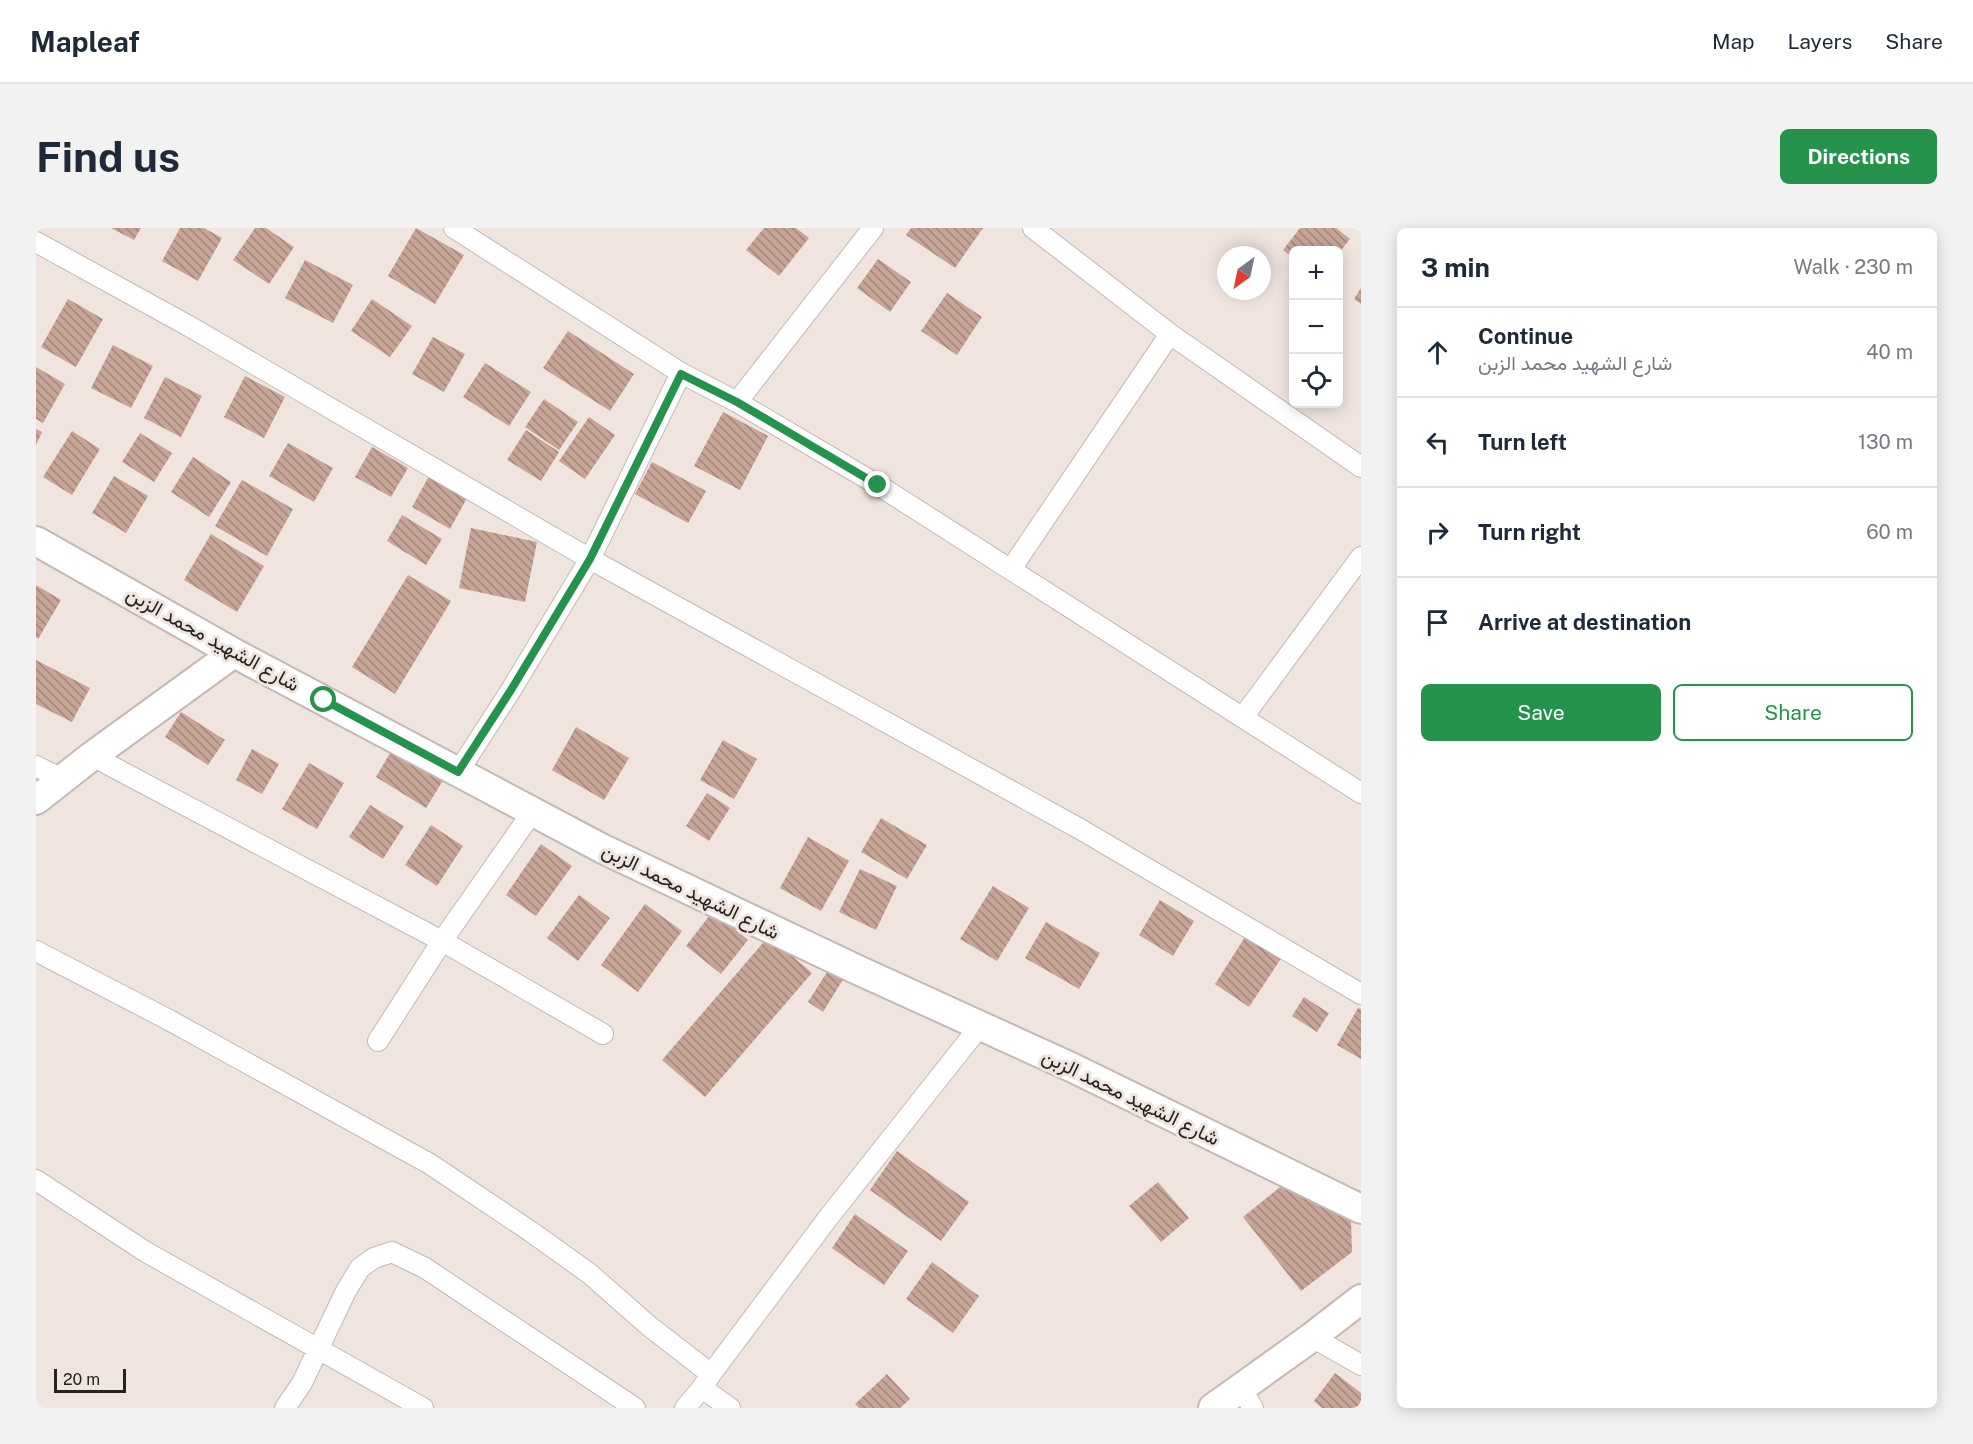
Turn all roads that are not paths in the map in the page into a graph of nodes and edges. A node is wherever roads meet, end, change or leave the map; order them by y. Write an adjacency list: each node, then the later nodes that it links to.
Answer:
1 (454, 228): 6 (street)
2 (873, 228): 7 (street)
3 (1033, 228): 5 (street)
4 (36, 242): 11 (street)
5 (1170, 334): 8 (street); 12 (street)
6 (681, 374): 7 (street); 11 (street)
7 (737, 402): 12 (street)
8 (1361, 467)
9 (36, 541): 13 (street, شارع الشهيد محمد الزبن)
10 (1361, 557): 14 (street)
11 (590, 559): 17 (street); 24 (street)
12 (1011, 569): 14 (street)
13 (234, 652): 15 (street); 17 (street, شارع الشهيد محمد الزبن)
14 (1243, 717): 19 (street)
15 (92, 756): 18 (street); 22 (street)
16 (36, 766): 18 (street)
17 (458, 772): 21 (street, شارع الشهيد محمد الزبن)
18 (62, 779): 20 (street)
19 (1361, 793)
20 (36, 800)
21 (533, 811): 22 (street); 25 (street, شارع الشهيد محمد الزبن)
22 (442, 941): 26 (street); 27 (street)
23 (36, 951): 34 (street)
24 (1361, 994)
25 (980, 1026): 29 (street, شارع الشهيد محمد الزبن); 34 (street)
26 (603, 1034)
27 (378, 1041)
28 (36, 1180): 32 (street)
29 (1361, 1209)
30 (1361, 1299): 31 (street)
31 (1312, 1337): 33 (street); 35 (street)
32 (318, 1349): 36 (street); 37 (street); 38 (street)
33 (1361, 1365)
34 (706, 1381): 39 (street); 40 (street)
35 (1247, 1398): 41 (street)
36 (285, 1408)
37 (423, 1408)
38 (635, 1408)
39 (685, 1408)
40 (730, 1408)
41 (1213, 1408)

